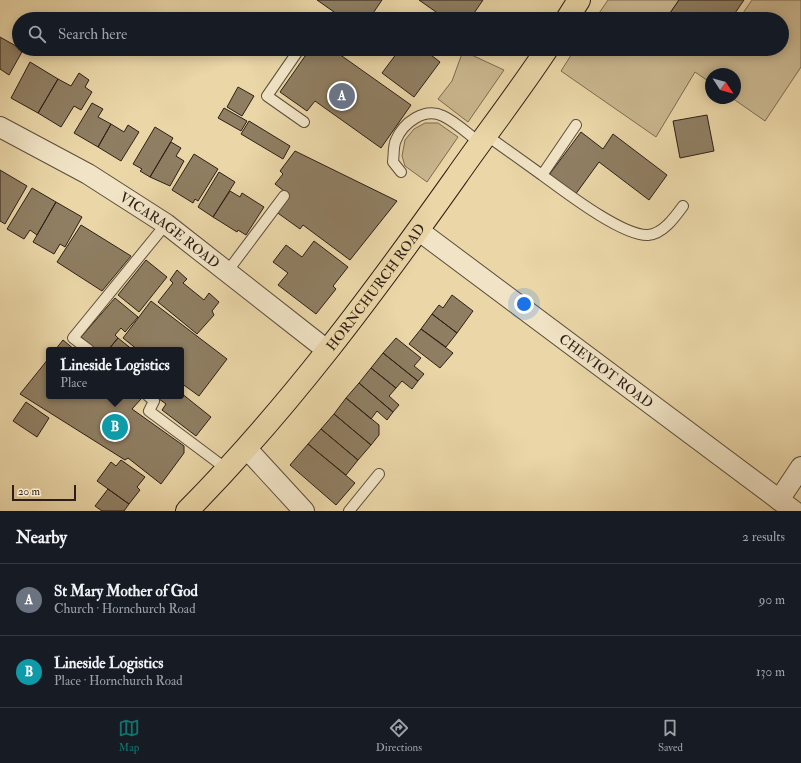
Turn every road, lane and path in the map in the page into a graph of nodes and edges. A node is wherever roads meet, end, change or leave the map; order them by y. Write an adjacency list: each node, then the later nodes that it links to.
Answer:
1 (579, 0): 2 (main road)
2 (571, 12)
3 (294, 56): 5 (lane)
4 (542, 56): 8 (main road, HORNCHURCH ROAD)
5 (304, 122)
6 (576, 125): 10 (lane)
7 (0, 126): 13 (street, VICARAGE ROAD)
8 (483, 139): 9 (lane); 10 (lane); 14 (main road, HORNCHURCH ROAD)
9 (400, 172)
10 (542, 175): 12 (lane)
11 (284, 196): 15 (lane)
12 (683, 206)
13 (166, 224): 15 (street, VICARAGE ROAD); 16 (lane)
14 (418, 230): 17 (main road, HORNCHURCH ROAD); 23 (street, CHEVIOT ROAD)
15 (227, 272): 17 (street, VICARAGE ROAD)
16 (85, 347)
17 (328, 352): 19 (main road, HORNCHURCH ROAD)
18 (152, 399): 21 (lane)
19 (247, 449): 21 (main road, HORNCHURCH ROAD); 25 (street)
20 (801, 467): 23 (street)
21 (228, 470): 24 (main road, HORNCHURCH ROAD)
22 (379, 474): 26 (lane)
23 (787, 505)
24 (187, 511)
25 (304, 511)
26 (349, 511)

